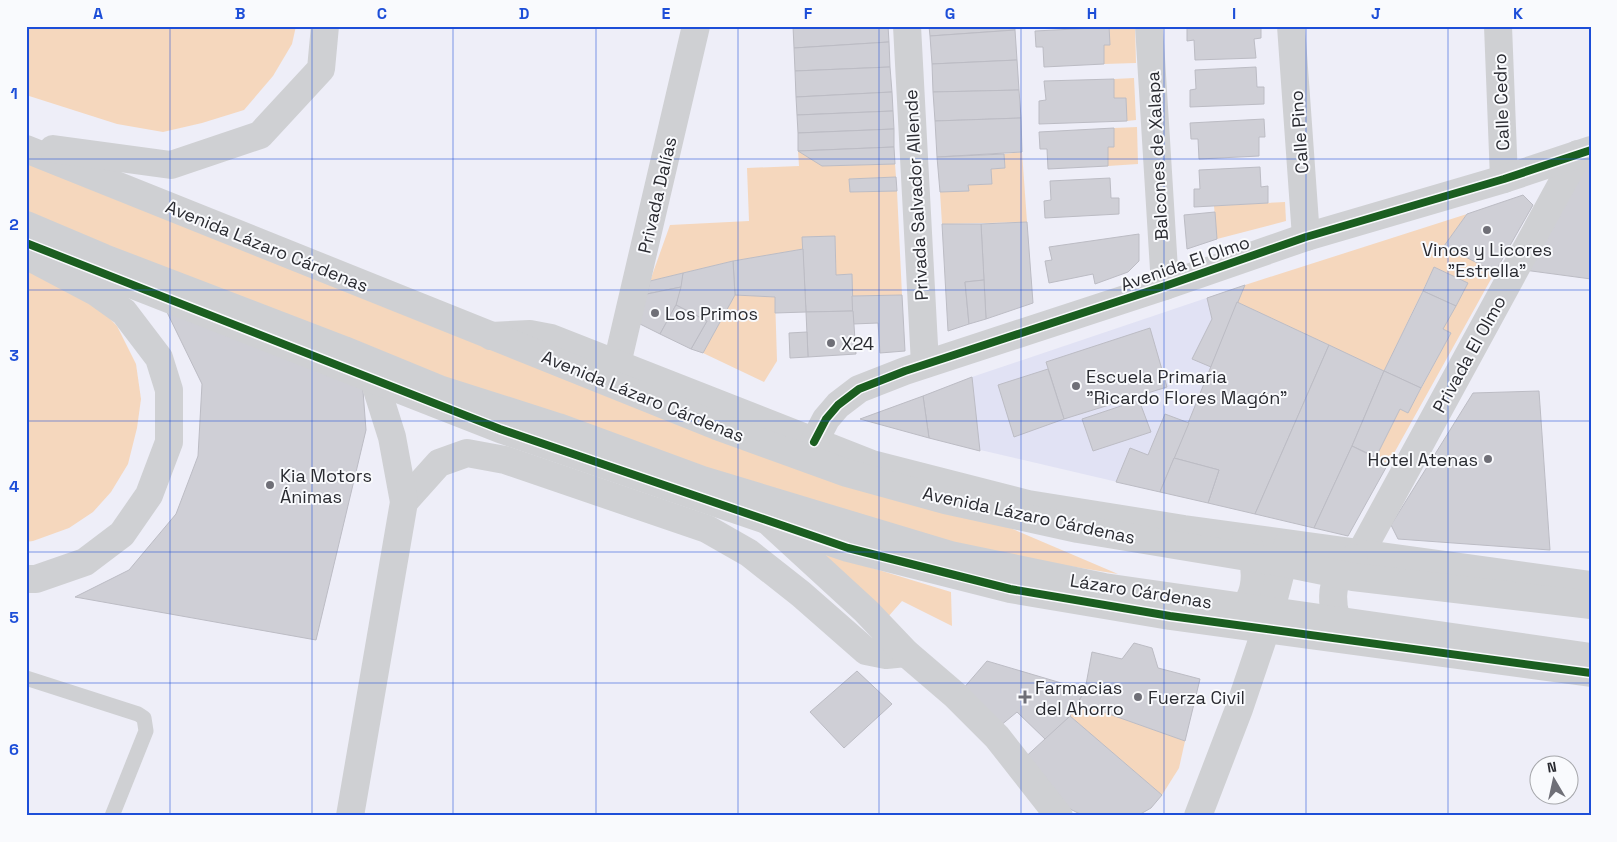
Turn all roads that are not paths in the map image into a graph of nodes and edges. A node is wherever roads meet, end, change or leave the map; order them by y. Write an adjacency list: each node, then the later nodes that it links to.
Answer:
1 (325, 26): 7 (main road)
2 (696, 26): 16 (main road, Privada Dalías)
3 (908, 26): 17 (main road, Privada Salvador Allende)
4 (1149, 26): 14 (main road, Balcones de Xalapa)
5 (1291, 26): 11 (main road, Calle Pino)
6 (1498, 26): 9 (main road, Calle Cedro)
7 (26, 147): 15 (main road, Avenida Lázaro Cárdenas)
8 (1585, 152): 9 (main road, Avenida El Olmo); 24 (main road, Privada El Olmo)
9 (1504, 179): 11 (main road, Avenida El Olmo)
10 (26, 225): 32 (main road, Lázaro Cárdenas)
11 (1306, 237): 14 (main road, Avenida El Olmo)
12 (26, 243): 18 (main road)
13 (26, 256): 25 (main road)
14 (1164, 286): 17 (main road, Avenida El Olmo)
15 (491, 336): 16 (main road); 23 (main road, Avenida Lázaro Cárdenas)
16 (617, 364): 19 (main road)
17 (925, 364): 19 (main road, Avenida El Olmo)
18 (374, 380): 20 (main road); 21 (main road)
19 (814, 442): 22 (main road)
20 (404, 502): 31 (main road); 36 (main road)
21 (768, 521): 28 (main road); 31 (main road)
22 (1246, 538): 23 (main road); 28 (main road)
23 (1286, 553): 24 (main road); 27 (main road); 29 (main road)
24 (1360, 554): 26 (main road); 30 (main road, Privada El Olmo)
25 (26, 580)
26 (1591, 585)
27 (1591, 605)
28 (1225, 623): 29 (main road)
29 (1266, 629): 30 (main road); 38 (main road)
30 (1347, 641): 33 (main road)
31 (906, 653): 37 (main road)
32 (1591, 657)
33 (1591, 673)
34 (26, 678): 35 (lane)
35 (112, 816)
36 (350, 816)
37 (1059, 816)
38 (1198, 816)

